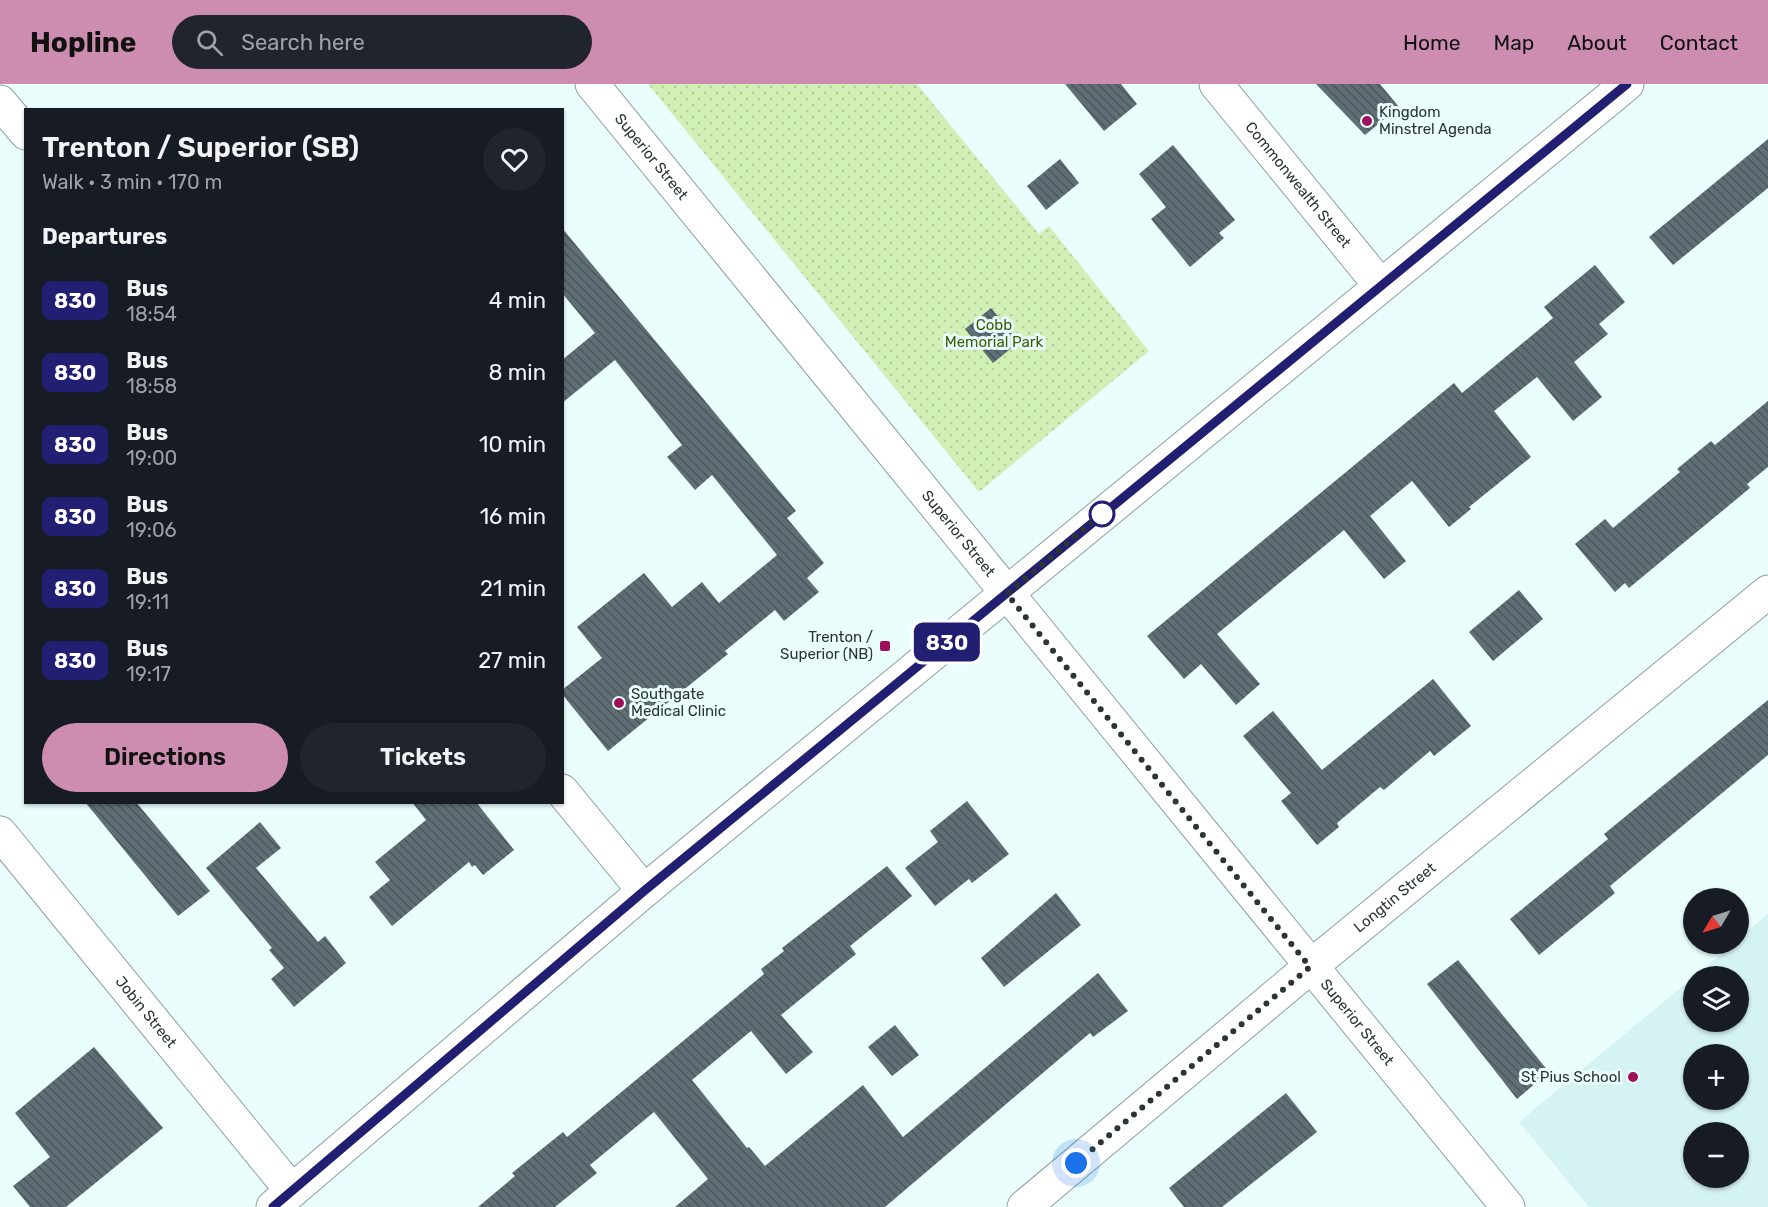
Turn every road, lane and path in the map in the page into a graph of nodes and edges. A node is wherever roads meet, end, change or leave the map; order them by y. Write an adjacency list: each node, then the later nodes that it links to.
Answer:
1 (592, 84): 8 (street, Superior Street)
2 (1216, 84): 6 (street, Commonwealth Street)
3 (1627, 84): 6 (street)
4 (0, 102): 5 (street)
5 (24, 131)
6 (1380, 285): 8 (street)
7 (1768, 592): 12 (street, Longtin Street)
8 (1007, 594): 11 (street); 12 (street, Superior Street)
9 (564, 793): 11 (street)
10 (0, 832): 13 (street, Jobin Street)
11 (644, 891): 13 (street)
12 (1310, 967): 14 (street, Longtin Street); 15 (street, Superior Street)
13 (283, 1199)
14 (1024, 1207)
15 (1508, 1207)

